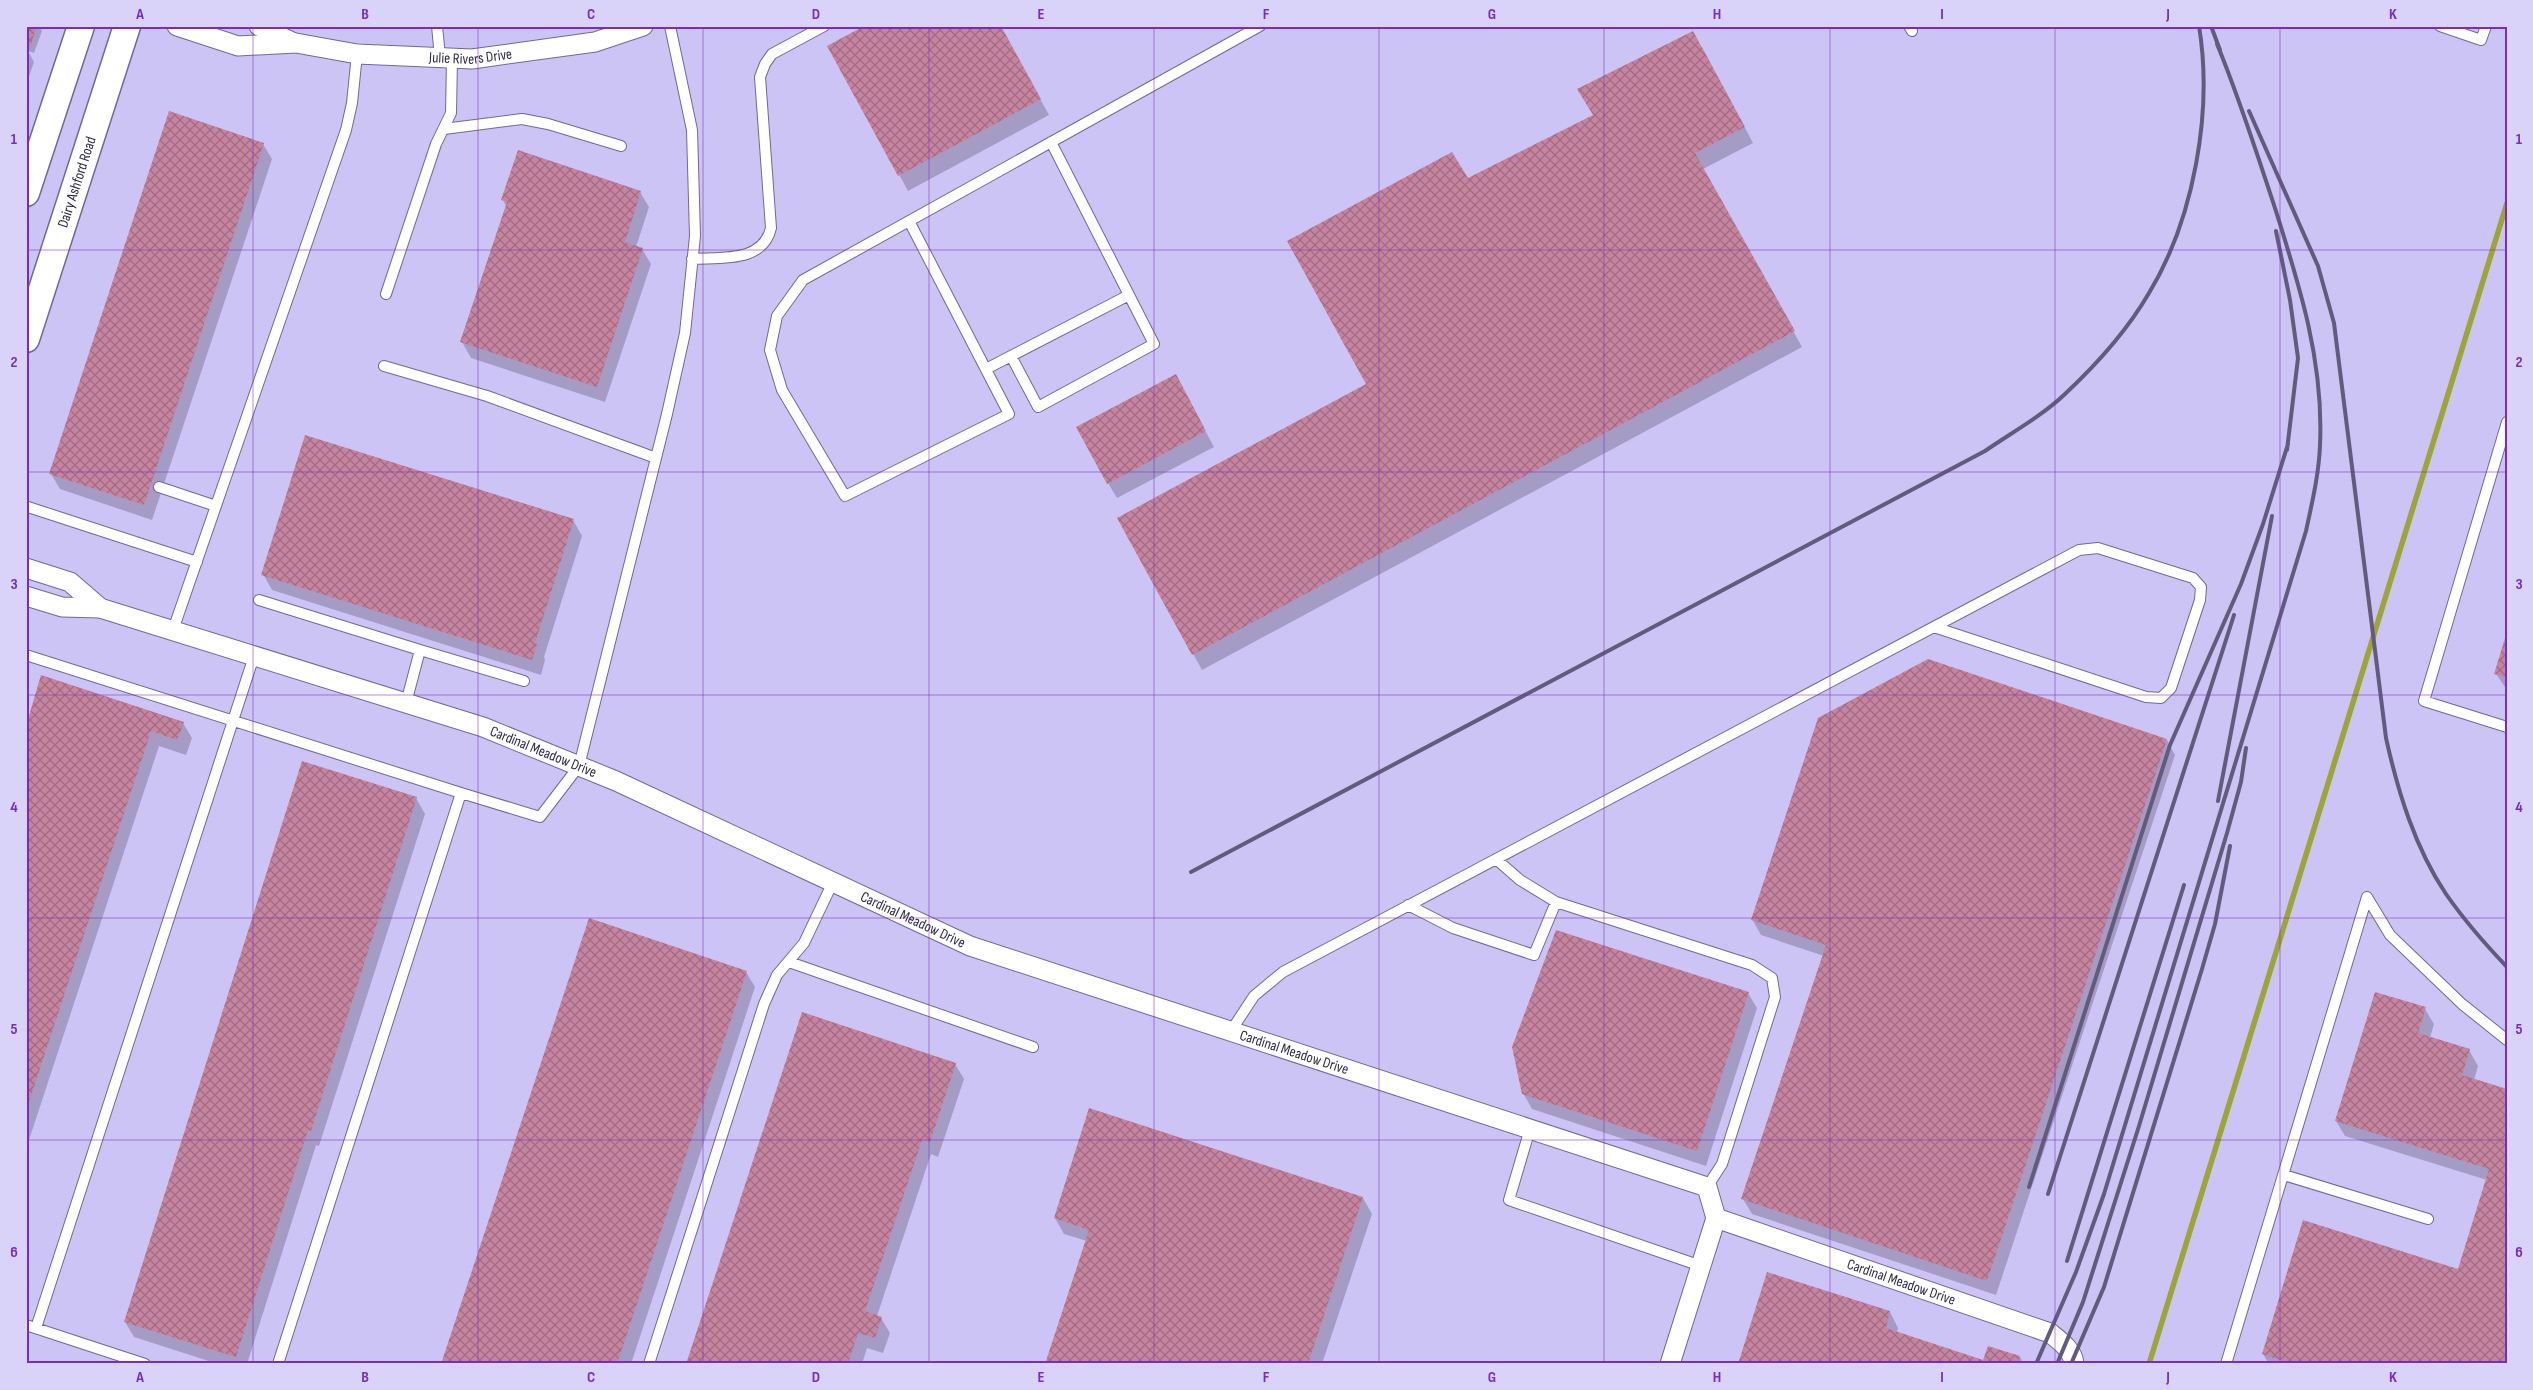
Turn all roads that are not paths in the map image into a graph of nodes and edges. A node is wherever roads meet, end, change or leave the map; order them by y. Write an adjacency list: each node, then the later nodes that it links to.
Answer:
1 (81, 26): 18 (main road)
2 (127, 26): 21 (main road, Dairy Ashford Road)
3 (177, 26): 12 (street, Julie Rivers Drive)
4 (259, 26): 12 (street, Julie Rivers Drive)
5 (437, 26): 14 (lane)
6 (643, 26): 14 (street, Julie Rivers Drive)
7 (670, 26): 20 (lane)
8 (824, 26): 20 (lane)
9 (1260, 26): 16 (lane)
10 (2440, 26): 11 (lane)
11 (2486, 26)
12 (296, 43): 13 (street, Julie Rivers Drive)
13 (357, 54): 14 (street, Julie Rivers Drive); 31 (lane)
14 (446, 57): 15 (lane)
15 (444, 129): 17 (lane); 22 (lane)
16 (1051, 142): 19 (lane); 23 (lane)
17 (621, 146)
18 (26, 193)
19 (909, 221): 27 (lane); 27 (lane)
20 (692, 259): 29 (lane)
21 (37, 271): 24 (main road, Dairy Ashford Road)
22 (386, 294)
23 (1129, 295): 25 (lane); 25 (lane)
24 (26, 339)
25 (1011, 356): 27 (lane)
26 (384, 366): 29 (lane)
27 (986, 369)
28 (2507, 422): 46 (lane)
29 (656, 458): 47 (lane)
30 (158, 487): 31 (lane)
31 (216, 506): 33 (lane)
32 (28, 507): 33 (lane)
33 (197, 562): 39 (lane)
34 (26, 568): 37 (street, Cardinal Meadow Drive)
35 (26, 596): 37 (street, Cardinal Meadow Drive)
36 (259, 600): 40 (lane)
37 (100, 608): 39 (street, Cardinal Meadow Drive)
38 (1934, 627): 38 (lane); 49 (lane)
39 (173, 630): 42 (street, Cardinal Meadow Drive)
40 (420, 650): 43 (lane); 44 (lane)
41 (26, 655): 45 (lane)
42 (254, 656): 44 (street, Cardinal Meadow Drive); 45 (lane)
43 (524, 680)
44 (406, 703): 47 (street, Cardinal Meadow Drive)
45 (233, 719): 48 (lane); 63 (lane)
46 (2507, 727)
47 (579, 766): 48 (lane); 50 (street, Cardinal Meadow Drive)
48 (461, 793): 65 (lane)
49 (1496, 859): 51 (lane); 52 (lane)
50 (833, 882): 53 (lane); 54 (street, Cardinal Meadow Drive)
51 (1556, 902): 52 (lane); 59 (lane)
52 (1408, 905): 54 (lane)
53 (789, 962): 56 (lane); 66 (lane)
54 (1231, 1031): 57 (street, Cardinal Meadow Drive)
55 (2507, 1040): 58 (lane)
56 (1033, 1047)
57 (1530, 1130): 59 (street, Cardinal Meadow Drive); 62 (lane)
58 (2284, 1175): 61 (lane); 69 (lane)
59 (1707, 1187): 60 (street)
60 (1716, 1218): 62 (street); 68 (street, Cardinal Meadow Drive)
61 (2428, 1218)
62 (1701, 1266): 67 (street)
63 (31, 1327): 64 (lane)
64 (145, 1364)
65 (278, 1364)
66 (649, 1364)
67 (1670, 1364)
68 (2074, 1364)
69 (2226, 1364)

